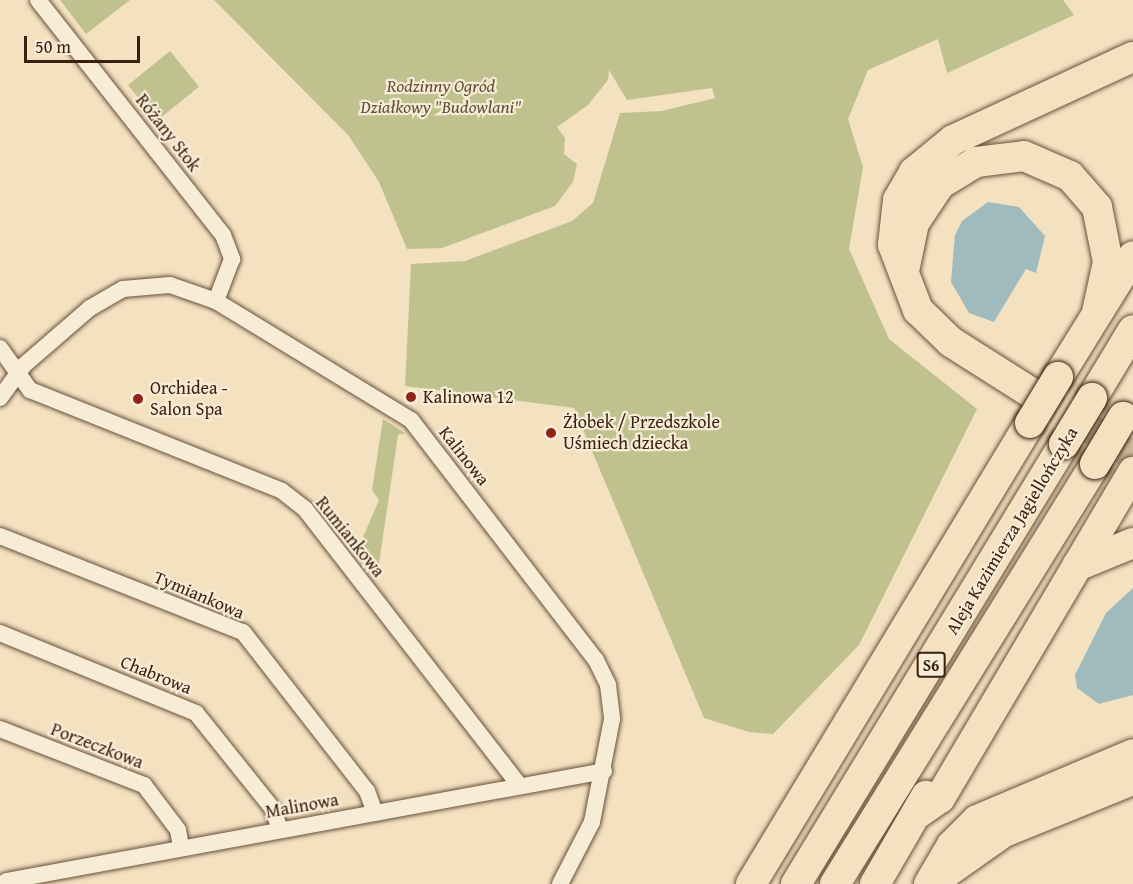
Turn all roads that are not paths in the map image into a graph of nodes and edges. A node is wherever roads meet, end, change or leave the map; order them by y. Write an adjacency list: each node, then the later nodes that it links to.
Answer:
1 (38, 0): 5 (street, Różany Stok)
2 (1133, 57): 4 (highway)
3 (1133, 256): 6 (highway)
4 (903, 274): 6 (highway); 11 (highway)
5 (216, 301): 9 (street, Kalinowa); 21 (street, Kalinowa)
6 (1097, 312): 11 (highway, bridge)
7 (1133, 330): 31 (highway, Aleja Kazimierza Jagiellończyka / S6, bridge)
8 (0, 348): 9 (street)
9 (15, 375): 10 (street, Kalinowa); 23 (street, Rumiankowa)
10 (0, 398)
11 (1031, 409): 30 (highway)
12 (1128, 409): 17 (highway, Aleja Kazimierza Jagiellończyka / S6, bridge)
13 (1130, 478): 16 (highway)
14 (0, 536): 24 (street, Tymiankowa)
15 (1133, 543): 16 (highway)
16 (1077, 566): 25 (highway)
17 (1012, 601): 25 (highway); 32 (highway, Aleja Kazimierza Jagiellończyka / S6)
18 (0, 633): 26 (street, Chabrowa)
19 (0, 729): 27 (street, Porzeczkowa)
20 (1133, 754): 34 (highway)
21 (604, 771): 23 (street, Malinowa); 29 (street, Kalinowa)
22 (1133, 780): 34 (highway)
23 (519, 785): 24 (street, Malinowa)
24 (375, 813): 26 (street, Malinowa)
25 (917, 814): 33 (highway)
26 (280, 829): 27 (street, Malinowa)
27 (182, 847): 28 (street, Malinowa)
28 (5, 880)
29 (560, 884)
30 (751, 884)
31 (796, 884)
32 (835, 884)
33 (875, 884)
34 (930, 884)

